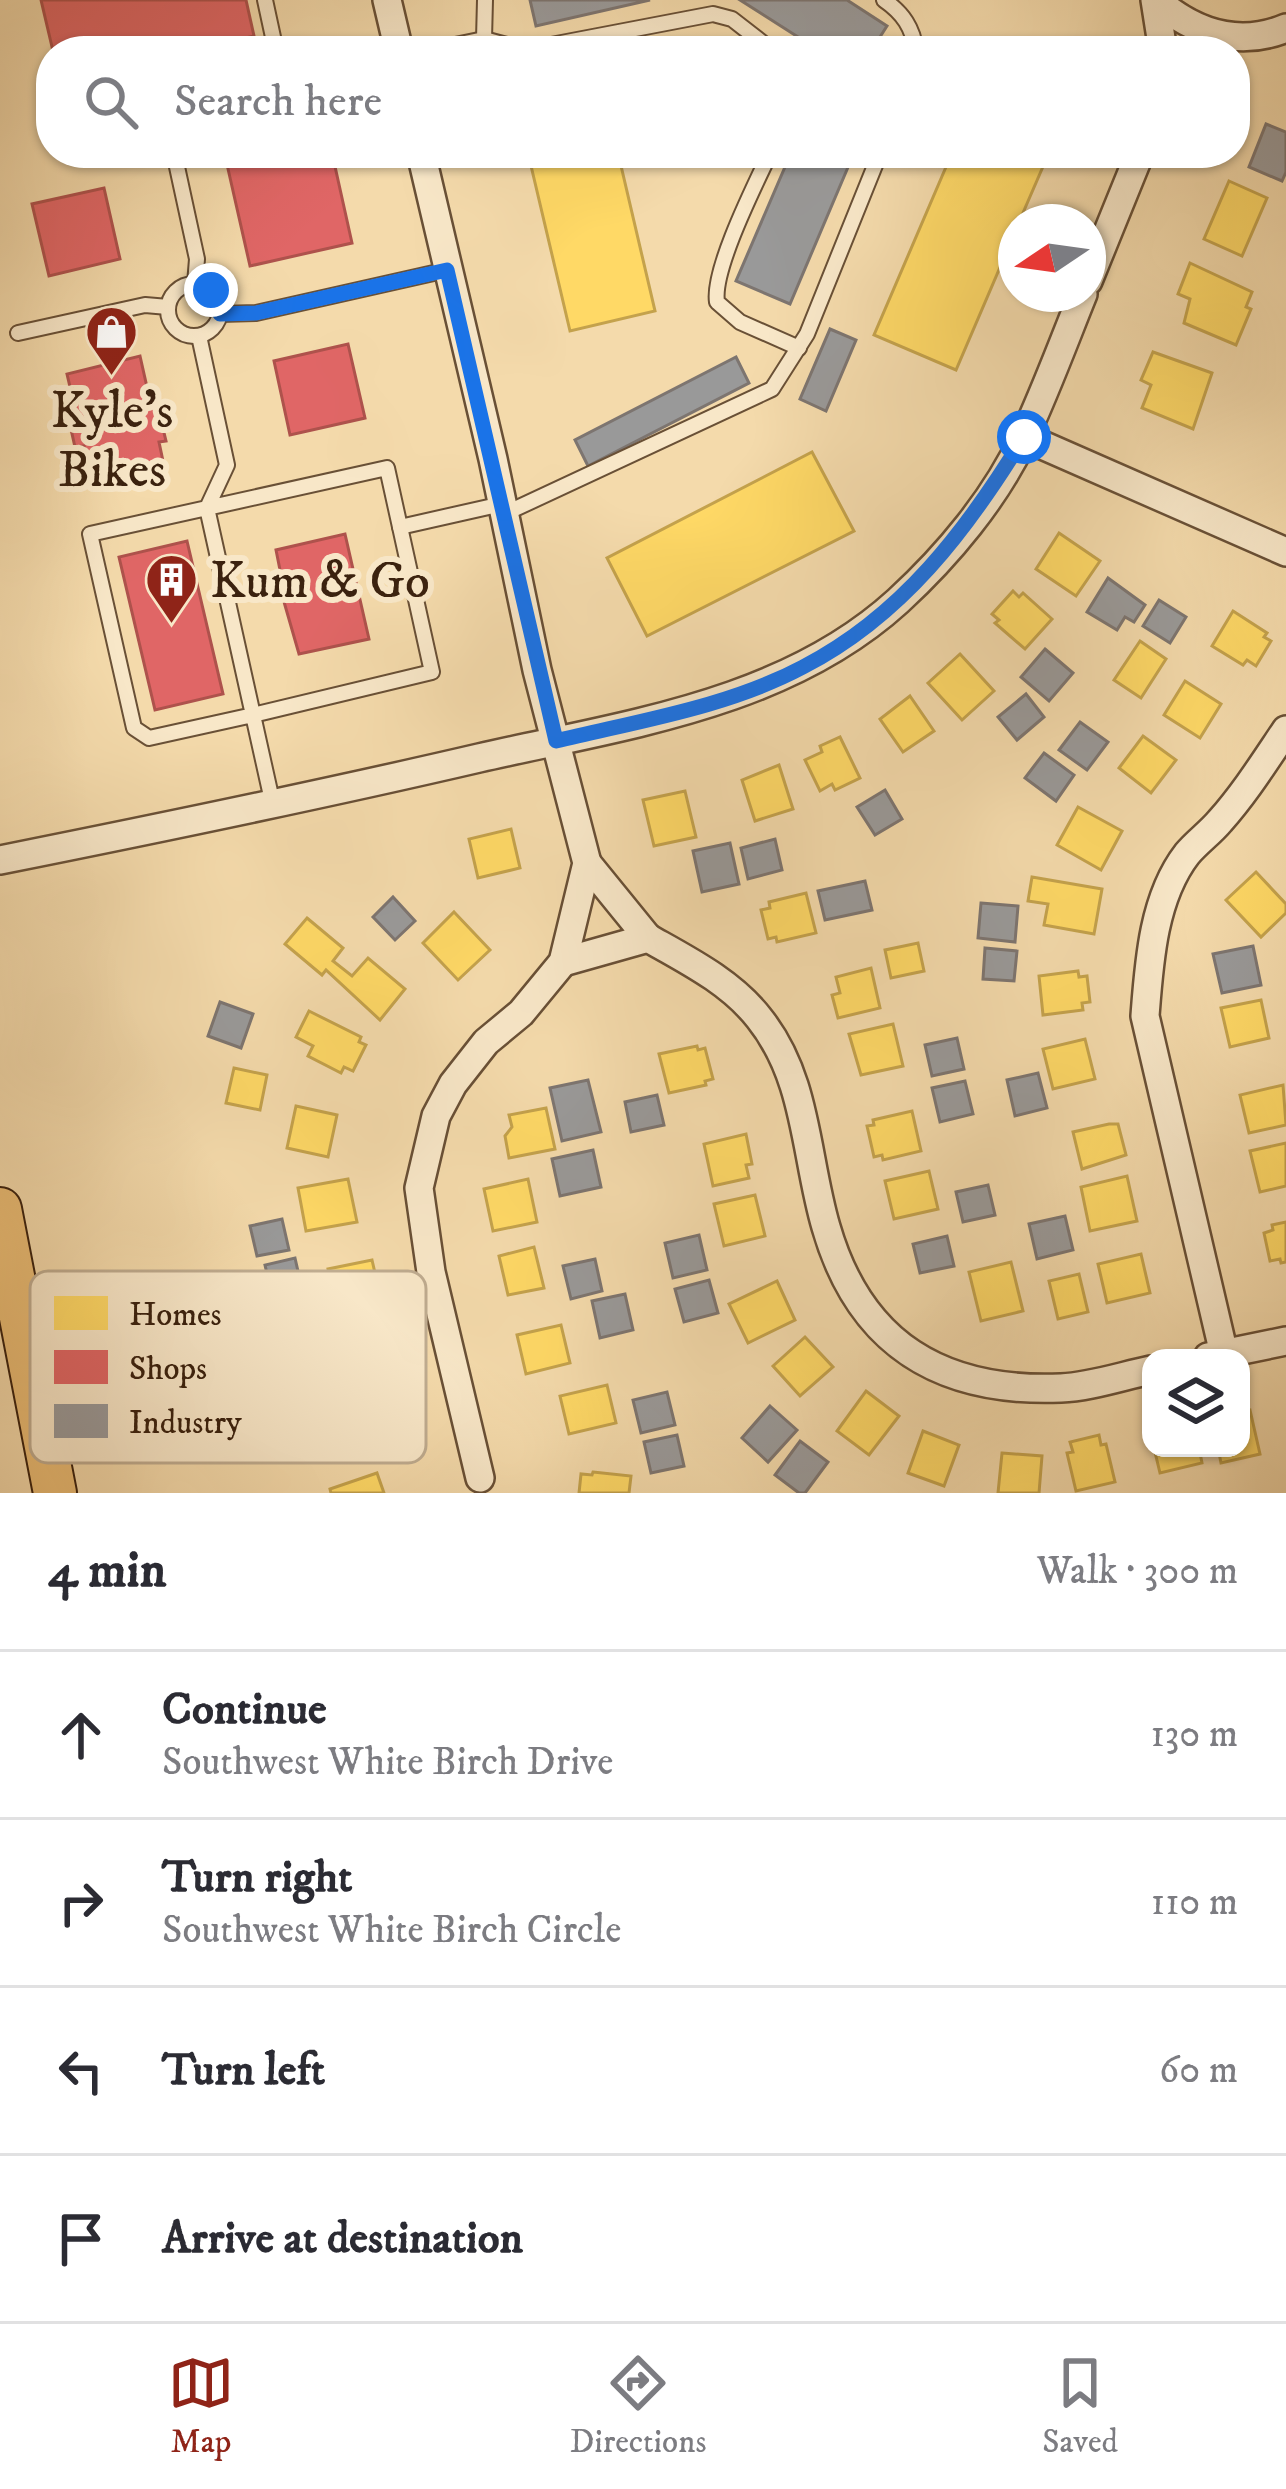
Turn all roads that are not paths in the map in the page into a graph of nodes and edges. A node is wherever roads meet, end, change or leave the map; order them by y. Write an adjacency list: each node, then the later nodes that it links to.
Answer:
1 (265, 0): 7 (lane)
2 (387, 0): 8 (street)
3 (484, 0): 9 (lane)
4 (884, 0): 12 (lane)
5 (1155, 0): 13 (street); 14 (street)
6 (1286, 28): 15 (street)
7 (273, 36)
8 (395, 36)
9 (484, 36)
10 (601, 36): 11 (lane)
11 (754, 36)
12 (914, 36)
13 (1161, 36)
14 (1221, 36)
15 (1252, 37)
16 (177, 168): 23 (lane)
17 (424, 168): 22 (street)
18 (763, 168): 29 (lane)
19 (874, 168): 29 (lane)
20 (1134, 168): 21 (street)
21 (1106, 237)
22 (447, 270): 26 (lane); 32 (street)
23 (195, 284): 24 (lane); 26 (lane)
24 (168, 307): 27 (lane); 28 (lane)
25 (1076, 312): 30 (street)
26 (220, 314): 28 (lane)
27 (18, 333)
28 (199, 336): 31 (lane)
29 (799, 348): 32 (lane)
30 (1024, 437): 34 (street); 37 (street)
31 (207, 508): 33 (lane); 35 (lane); 35 (lane)
32 (503, 509): 33 (lane); 37 (street)
33 (400, 527): 35 (lane)
34 (1286, 552)
35 (253, 715): 38 (lane)
36 (1286, 730): 45 (street)
37 (556, 741): 38 (street); 40 (street)
38 (272, 805): 39 (street)
39 (0, 860)
40 (586, 862): 41 (street); 42 (street)
41 (648, 938): 42 (street); 48 (street)
42 (563, 962): 50 (street)
43 (0, 1209): 47 (main road)
44 (1286, 1341): 46 (street)
45 (1213, 1349)
46 (1248, 1349)
47 (30, 1364)
48 (1142, 1372)
49 (49, 1463): 51 (main road)
50 (480, 1478)
51 (55, 1493)

